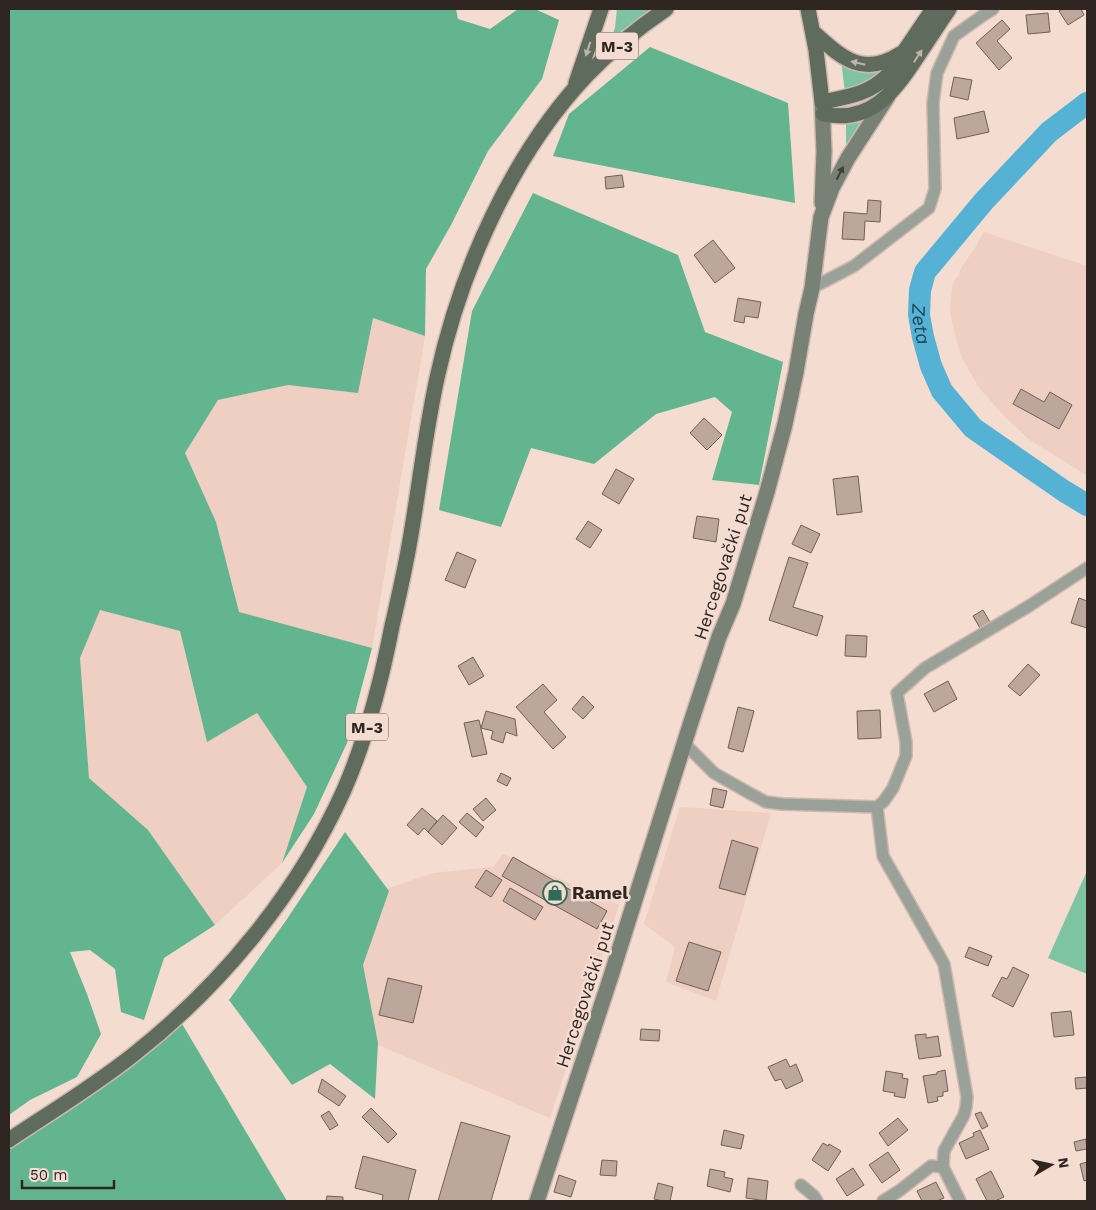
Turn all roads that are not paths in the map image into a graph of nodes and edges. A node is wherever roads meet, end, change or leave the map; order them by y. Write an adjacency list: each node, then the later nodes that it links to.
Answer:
1 (601, 9): 9 (main road, one-way to 9)
2 (666, 9): 9 (main road, M-3)
3 (808, 9): 7 (main road)
4 (933, 9): 8 (main road)
5 (949, 9): 10 (main road, one-way to 5)
6 (993, 9): 13 (street)
7 (812, 32): 8 (main road, one-way to 7); 11 (main road)
8 (904, 52): 11 (main road)
9 (574, 89): 17 (main road, M-3)
10 (889, 95): 11 (main road); 12 (main road, one-way to 10)
11 (822, 108): 12 (main road)
12 (821, 217): 13 (main road, Hercegovački put)
13 (812, 288): 15 (main road, Hercegovački put)
14 (1087, 568): 16 (street)
15 (684, 743): 16 (street); 20 (main road, Hercegovački put)
16 (878, 807): 18 (street)
17 (9, 1140)
18 (943, 1167): 22 (street); 23 (street)
19 (801, 1185): 21 (street)
20 (537, 1201)
21 (817, 1201)
22 (883, 1201)
23 (960, 1201)

